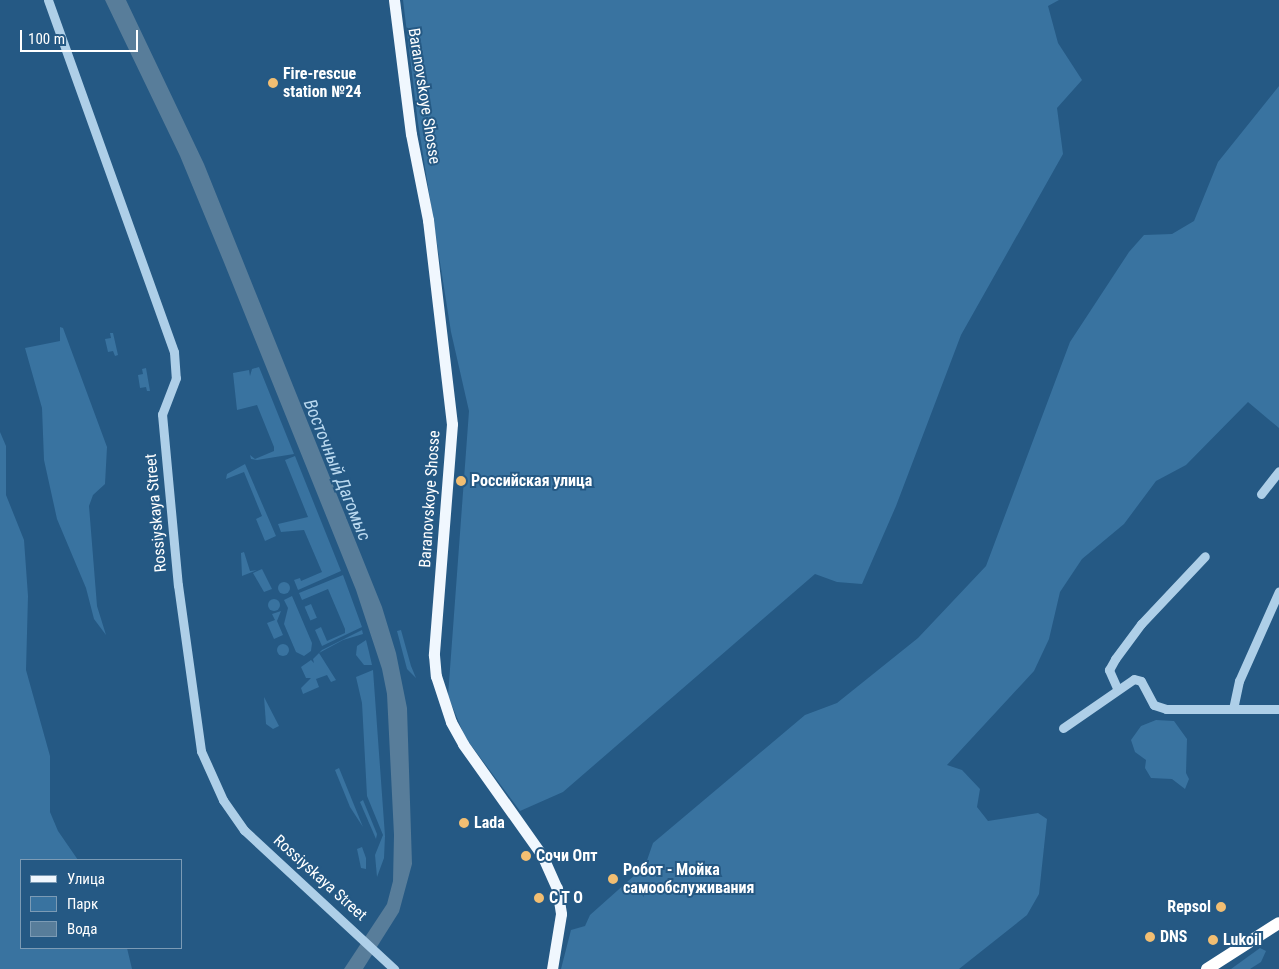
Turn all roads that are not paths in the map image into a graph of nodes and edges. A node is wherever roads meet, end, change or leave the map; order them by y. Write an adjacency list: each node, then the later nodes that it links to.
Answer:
1 (48, 0): 12 (street, Rossiyskaya Street)
2 (394, 0): 13 (main road, Baranovskoye Shosse)
3 (1279, 471): 4 (street)
4 (1261, 494)
5 (1205, 556): 7 (street)
6 (1279, 591): 8 (street)
7 (1117, 688): 8 (street); 10 (street)
8 (1233, 709): 9 (street)
9 (1279, 709)
10 (1063, 728)
11 (1279, 923): 14 (highway)
12 (394, 969)
13 (552, 969)
14 (1207, 969)

